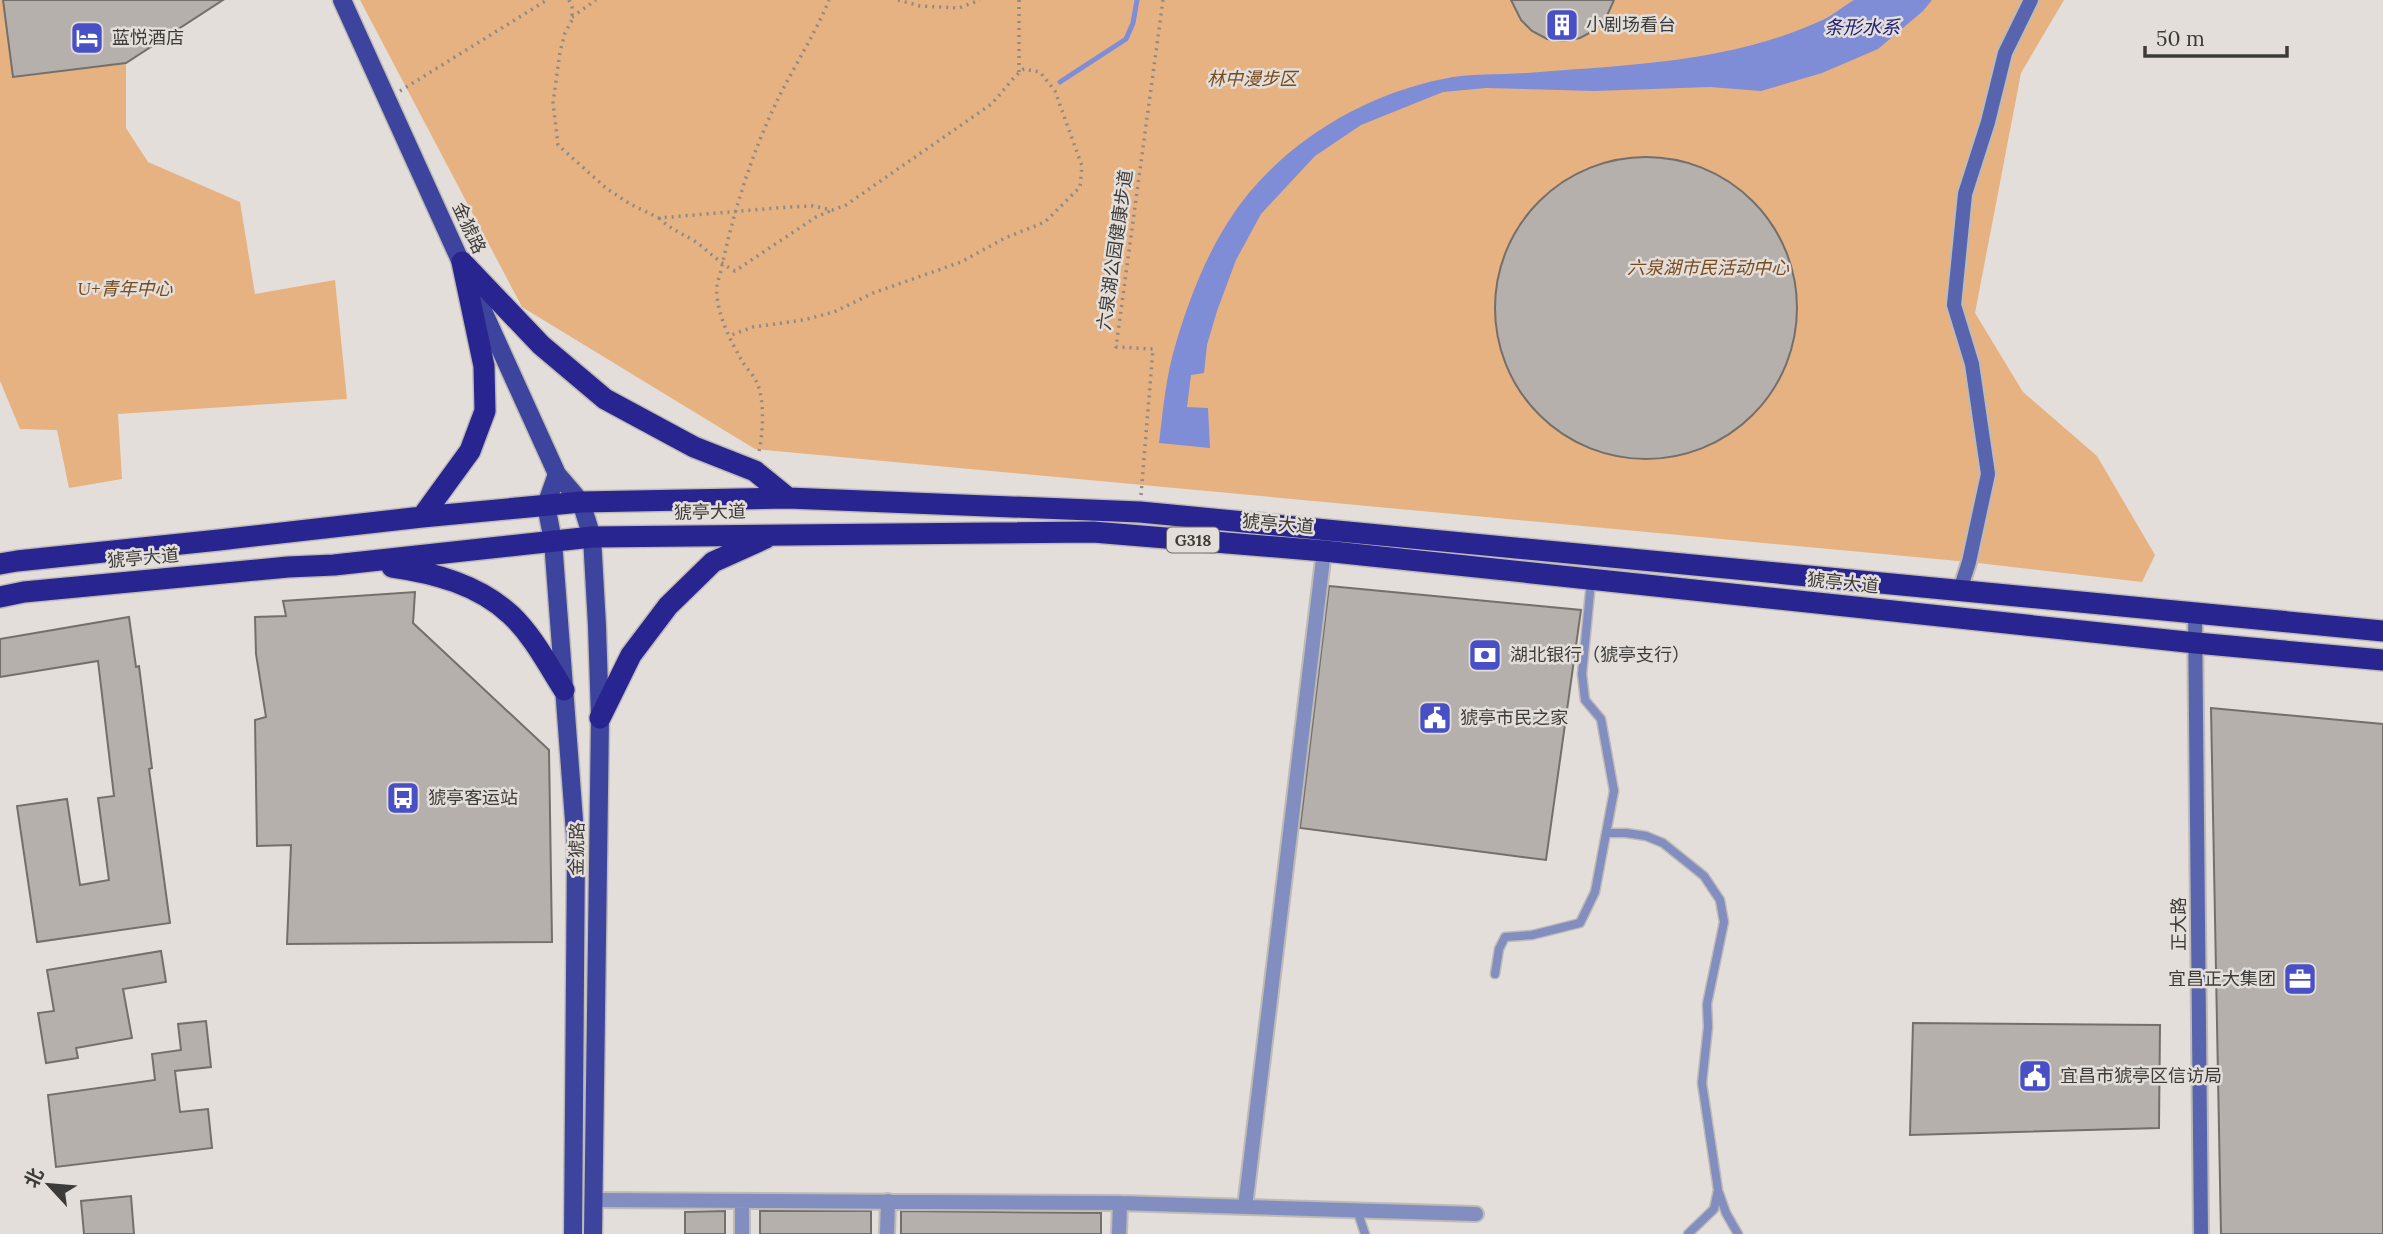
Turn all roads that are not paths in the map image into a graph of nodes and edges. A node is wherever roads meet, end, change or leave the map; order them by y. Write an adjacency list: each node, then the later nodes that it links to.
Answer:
1 (342, 0): 3 (main road, 金猇路)
2 (2031, 0): 16 (main road)
3 (462, 262): 4 (main road, 金猇路); 5 (highway); 8 (highway)
4 (557, 474): 6 (main road, 金猇路); 7 (main road)
5 (788, 498): 6 (highway, 猇亭大道 / G318); 16 (highway, 猇亭大道 / G318)
6 (581, 502): 7 (highway, 猇亭大道 / G318); 10 (main road, 金猇路)
7 (546, 505): 8 (highway, 猇亭大道 / G318); 11 (main road, 金猇路)
8 (422, 517): 13 (highway, 猇亭大道 / G318)
9 (775, 534): 10 (highway, 猇亭大道 / G318); 12 (highway, 猇亭大道 / G318); 23 (highway)
10 (592, 537): 11 (highway, 猇亭大道 / G318); 23 (main road, 金猇路)
11 (553, 541): 14 (highway, 猇亭大道 / G318); 22 (main road, 金猇路)
12 (1324, 551): 15 (highway, 猇亭大道 / G318); 31 (street)
13 (0, 564)
14 (334, 565): 17 (highway, 猇亭大道 / G318); 22 (highway)
15 (1591, 579): 20 (highway, 猇亭大道 / G318); 24 (lane)
16 (1960, 590): 18 (highway, 猇亭大道 / G318)
17 (0, 597)
18 (2195, 613): 19 (highway, 猇亭大道 / G318); 20 (main road, 正大路)
19 (2383, 631)
20 (2196, 643): 21 (highway, 猇亭大道 / G318); 42 (main road, 正大路)
21 (2383, 660)
22 (565, 690): 34 (main road, 金猇路)
23 (600, 718): 27 (main road, 金猇路)
24 (1606, 833): 25 (lane); 26 (lane)
25 (1495, 974)
26 (1717, 1190): 40 (lane); 41 (lane)
27 (594, 1200): 29 (street); 35 (main road, 金猇路)
28 (888, 1201): 29 (street); 30 (street); 37 (street)
29 (742, 1202): 36 (street)
30 (1120, 1203): 31 (street); 38 (street)
31 (1245, 1207): 32 (street)
32 (1357, 1210): 33 (street); 39 (lane)
33 (1476, 1214)
34 (573, 1234)
35 (593, 1234)
36 (742, 1234)
37 (887, 1234)
38 (1119, 1234)
39 (1365, 1234)
40 (1688, 1234)
41 (1738, 1234)
42 (2201, 1234)

